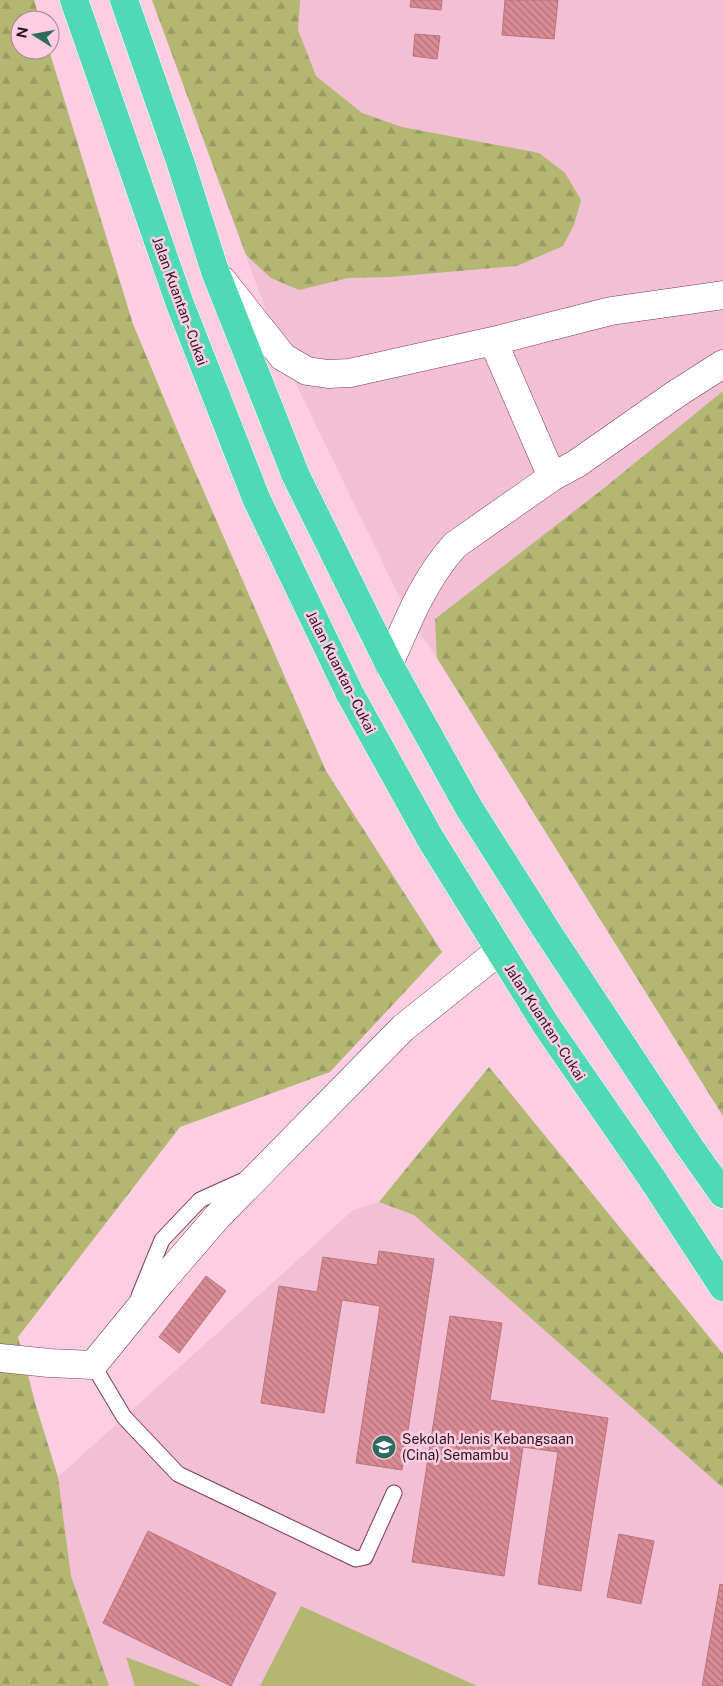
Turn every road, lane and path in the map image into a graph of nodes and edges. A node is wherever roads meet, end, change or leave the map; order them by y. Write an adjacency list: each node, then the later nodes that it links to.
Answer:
1 (74, 0): 9 (highway, Jalan Kuantan - Cukai)
2 (124, 0): 3 (highway)
3 (215, 270): 5 (street); 8 (highway)
4 (723, 295): 5 (street)
5 (493, 341): 7 (street)
6 (723, 364): 7 (street)
7 (552, 477): 8 (street)
8 (389, 664): 10 (highway)
9 (499, 952): 11 (highway, Jalan Kuantan - Cukai); 13 (street)
10 (723, 1194)
11 (723, 1287)
12 (0, 1358): 13 (street)
13 (93, 1365): 14 (lane)
14 (394, 1493)

